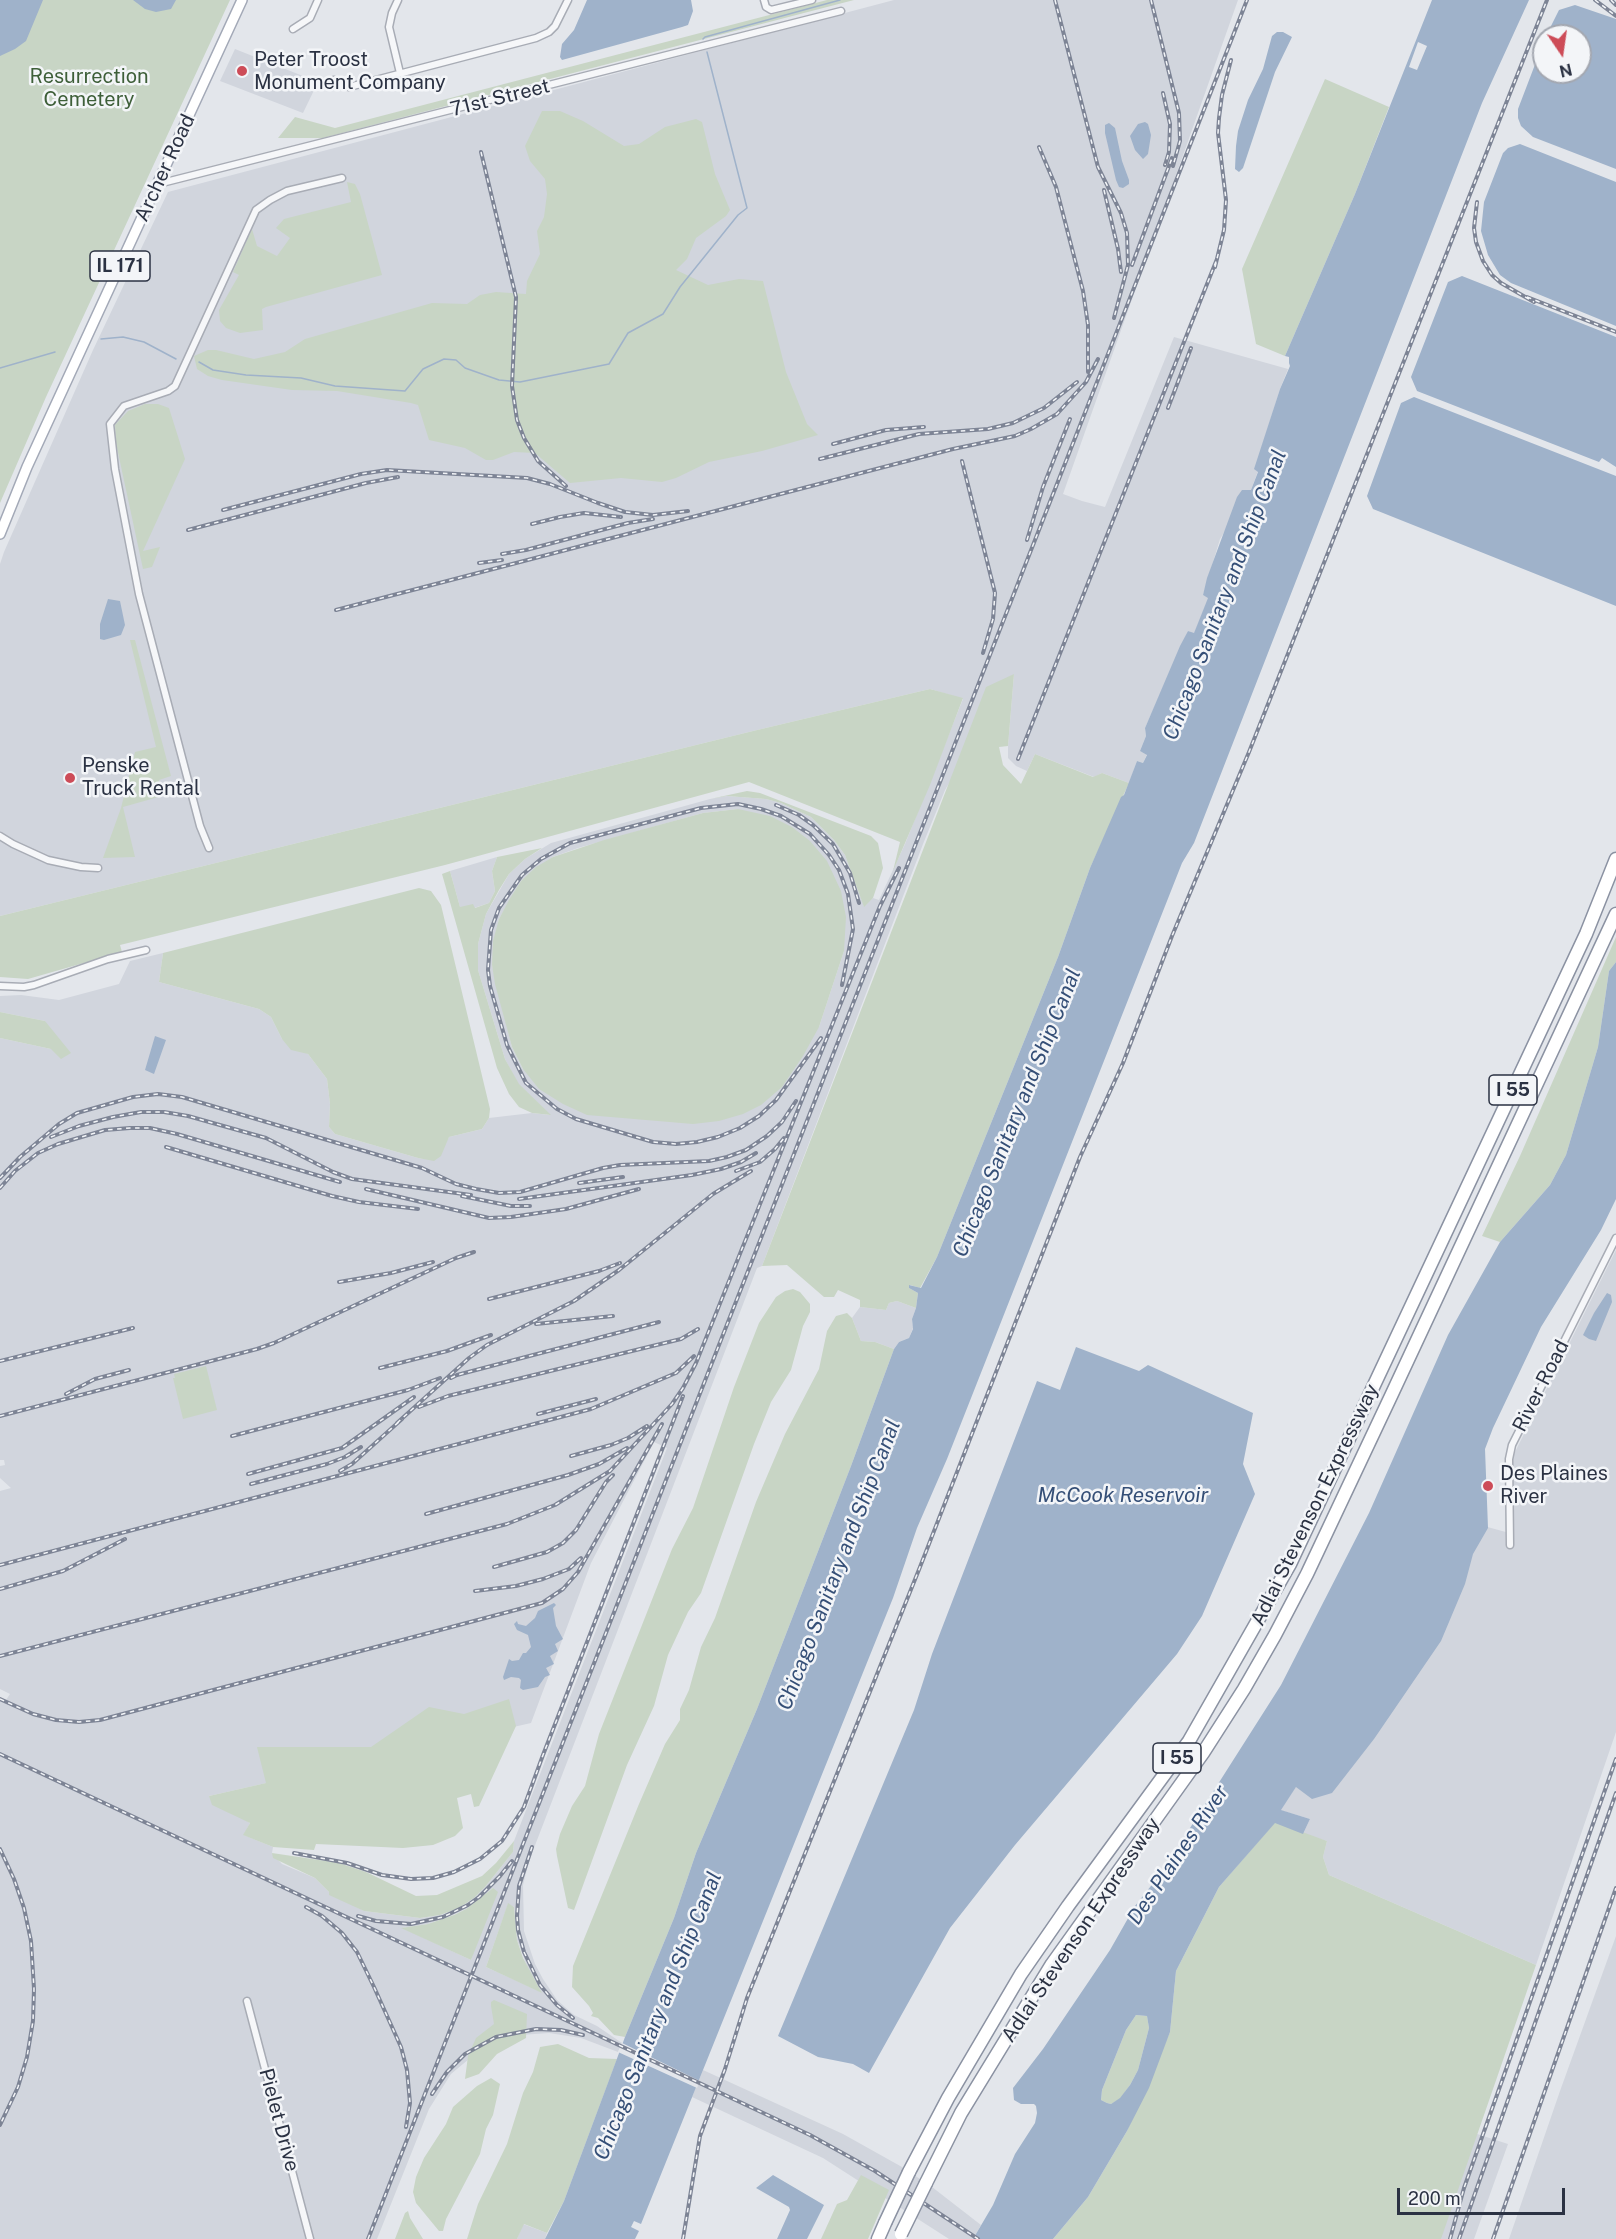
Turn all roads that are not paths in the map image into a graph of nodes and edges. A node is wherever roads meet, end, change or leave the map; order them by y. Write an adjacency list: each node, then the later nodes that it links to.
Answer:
1 (242, 0): 12 (main road, Archer Road / IL 171)
2 (318, 0): 8 (street)
3 (398, 0): 9 (street)
4 (568, 0): 9 (street)
5 (764, 0): 6 (street)
6 (812, 0)
7 (841, 11): 12 (street, 71st Street)
8 (293, 29)
9 (400, 73): 10 (street)
10 (334, 80)
11 (342, 178): 15 (street)
12 (159, 184): 13 (main road, Archer Road / IL 171)
13 (0, 534)
14 (0, 836): 17 (street)
15 (209, 848)
16 (1616, 859): 26 (highway, Adlai Stevenson Expressway / I 55, bridge)
17 (98, 868)
18 (1616, 914): 24 (highway, Adlai Stevenson Expressway / I 55, bridge)
19 (146, 950): 20 (street)
20 (0, 986)
21 (1616, 1238): 22 (street, River Road)
22 (1510, 1545)
23 (247, 2001): 25 (street, Pielet Drive)
24 (900, 2237)
25 (310, 2239)
26 (878, 2239)

